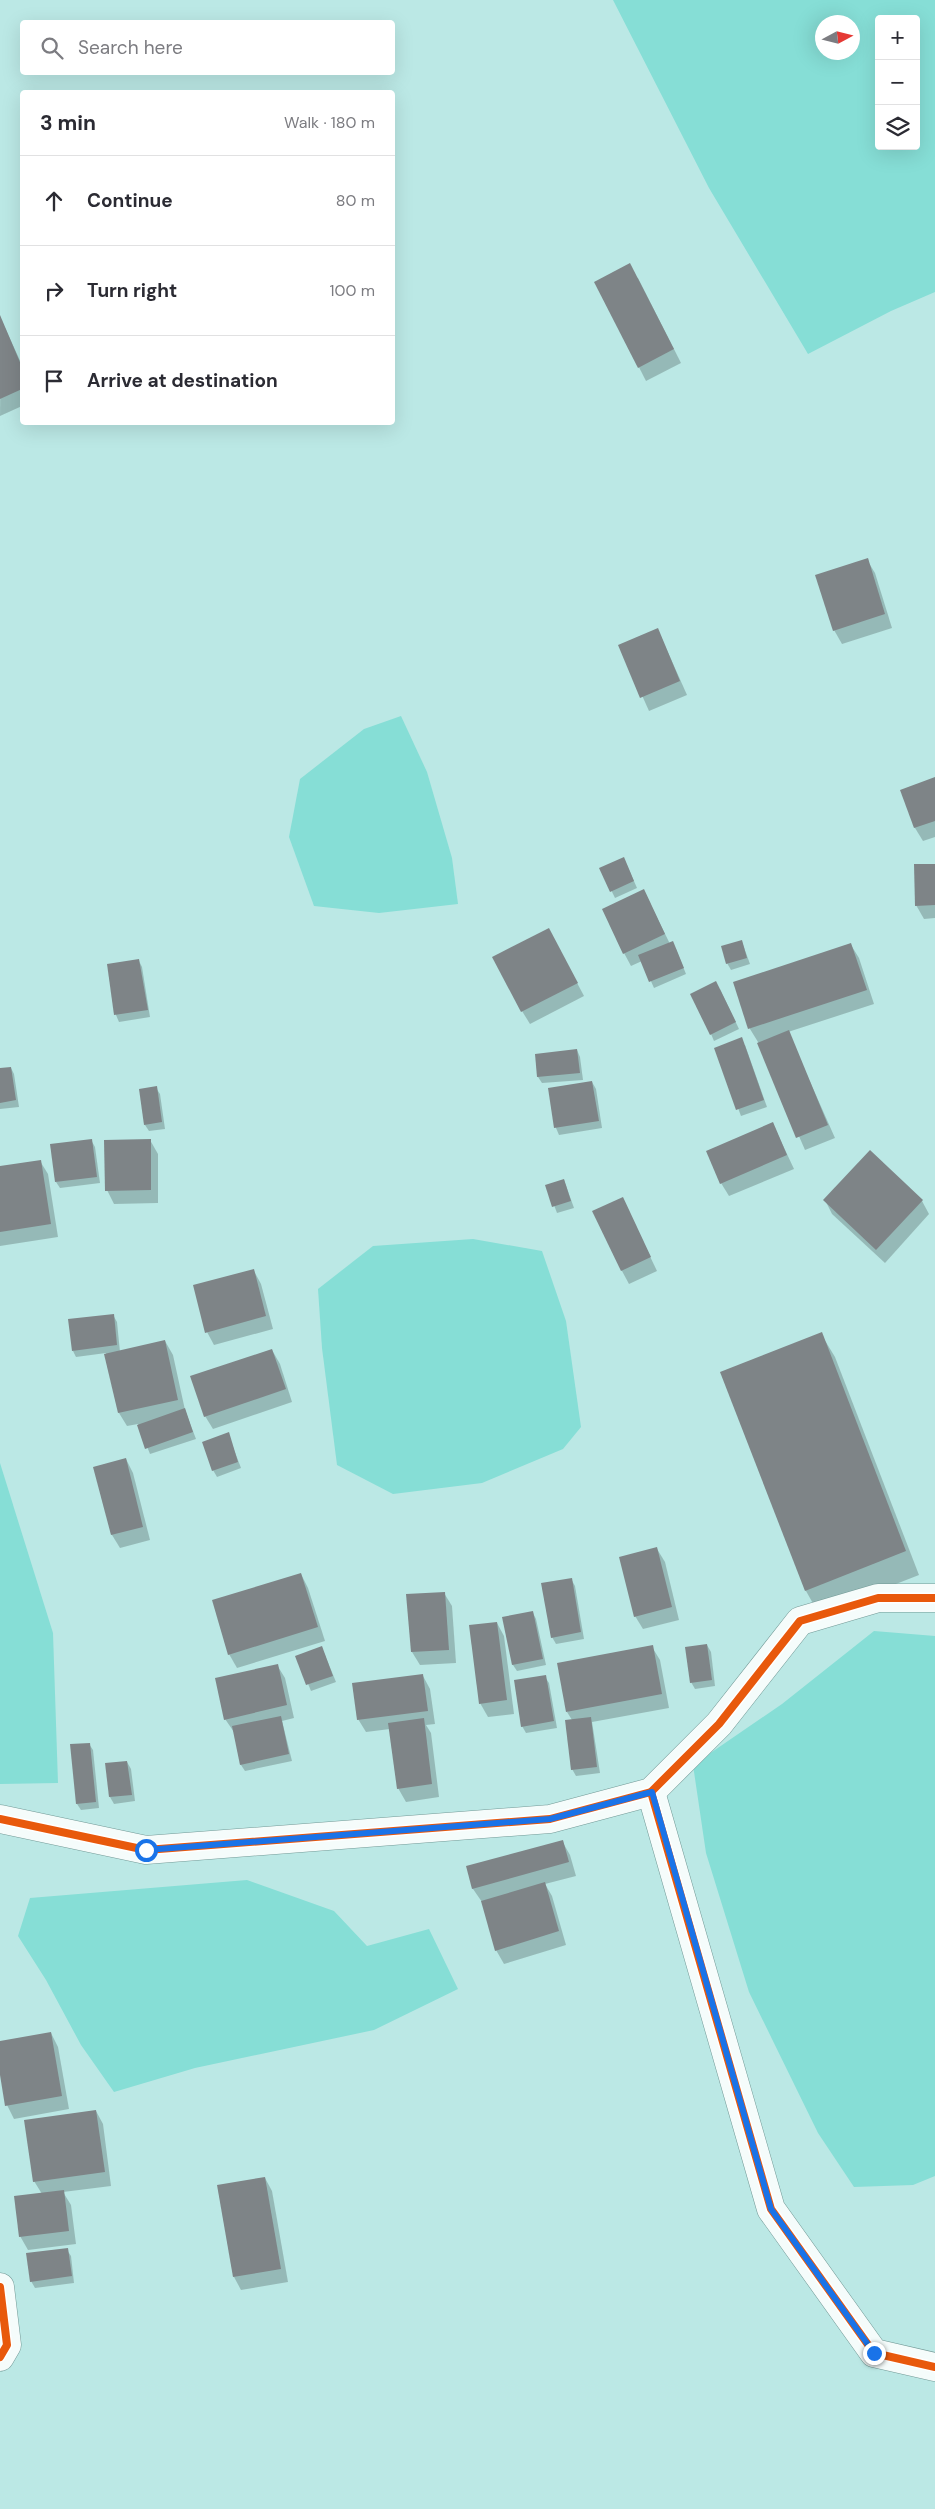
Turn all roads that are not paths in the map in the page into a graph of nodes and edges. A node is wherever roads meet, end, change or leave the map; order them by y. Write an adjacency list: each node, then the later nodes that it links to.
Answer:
1 (935, 1598): 2 (street)
2 (652, 1792): 3 (street); 6 (street)
3 (0, 1819)
4 (0, 2287): 5 (street)
5 (0, 2357)
6 (935, 2367)

